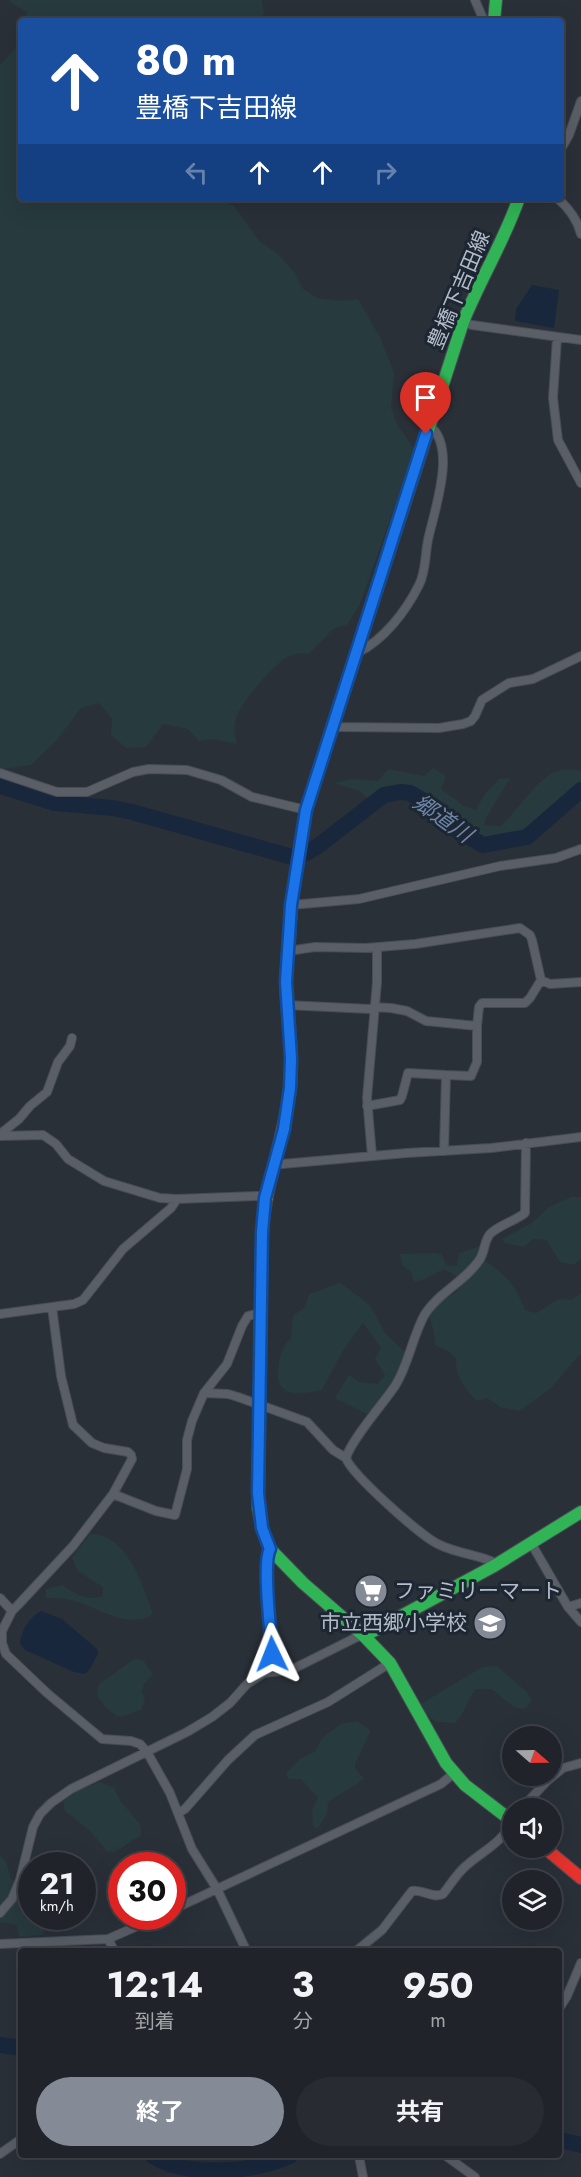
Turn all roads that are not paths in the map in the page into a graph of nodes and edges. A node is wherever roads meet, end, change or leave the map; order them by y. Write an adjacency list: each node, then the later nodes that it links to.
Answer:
1 (475, 0): 3 (street)
2 (496, 0): 4 (main road)
3 (483, 18)
4 (494, 18)
5 (581, 101): 6 (street)
6 (564, 144)
7 (518, 201): 10 (main road, 豊橋下吉田線)
8 (560, 201): 9 (street)
9 (581, 234)
10 (463, 322): 11 (street); 13 (main road, 豊橋下吉田線)
11 (557, 339): 12 (street); 14 (street)
12 (581, 340)
13 (429, 425): 15 (main road, 豊橋下吉田線); 15 (street)
14 (581, 483)
15 (355, 654): 17 (main road, 豊橋下吉田線)
16 (581, 656): 17 (street)
17 (331, 725): 19 (main road, 豊橋下吉田線)
18 (0, 773): 19 (street)
19 (306, 810): 21 (main road, 豊橋下吉田線)
20 (581, 849): 21 (street)
21 (291, 905): 23 (main road, 豊橋下吉田線)
22 (377, 948): 23 (street); 24 (street); 27 (street)
23 (288, 951): 26 (main road, 豊橋下吉田線)
24 (541, 980): 25 (street); 28 (street)
25 (581, 982)
26 (286, 1005): 27 (street); 37 (main road, 豊橋下吉田線)
27 (374, 1007): 28 (street); 31 (street)
28 (477, 1026): 30 (street)
29 (72, 1038): 32 (street)
30 (446, 1075): 31 (street); 35 (street)
31 (367, 1107): 36 (street)
32 (0, 1135): 39 (street)
33 (581, 1137): 34 (street)
34 (526, 1143): 35 (street); 45 (street)
35 (444, 1151): 36 (street)
36 (372, 1156): 37 (street)
37 (274, 1162): 38 (main road, 豊橋下吉田線)
38 (265, 1198): 39 (street); 41 (main road, 豊橋下吉田線)
39 (177, 1199): 40 (street)
40 (52, 1307): 42 (street); 46 (street)
41 (260, 1313): 43 (street); 44 (main road, 豊橋下吉田線)
42 (0, 1314)
43 (204, 1393): 44 (street); 46 (street)
44 (258, 1404): 45 (street); 49 (main road, 豊橋下吉田線)
45 (346, 1458): 50 (street)
46 (113, 1494): 54 (street)
47 (581, 1512): 48 (main road)
48 (531, 1543): 50 (main road); 53 (street)
49 (270, 1549): 56 (main road, 豊橋下吉田線); 58 (street)
50 (494, 1566): 56 (main road)
51 (0, 1598): 54 (street)
52 (581, 1603): 53 (street)
53 (568, 1607): 55 (street)
54 (12, 1611): 59 (street)
55 (581, 1622)
56 (364, 1636): 57 (main road, 豊橋下吉田線); 58 (street)
57 (390, 1663): 61 (main road, 豊橋下吉田線); 63 (street)
58 (272, 1672): 59 (street)
59 (147, 1752): 63 (street); 70 (street)
60 (581, 1763): 62 (street)
61 (454, 1773): 64 (main road, 豊橋下吉田線); 68 (street)
62 (531, 1798)
63 (178, 1813): 68 (street)
64 (502, 1813)
65 (502, 1837): 76 (street)
66 (557, 1858): 67 (main road)
67 (581, 1878)
68 (217, 1889): 69 (street); 75 (street)
69 (186, 1903)
70 (0, 1913)
71 (128, 1930): 72 (street)
72 (108, 1939): 73 (street); 74 (street)
73 (0, 1944)
74 (113, 1948)
75 (245, 1948)
76 (360, 1948)
77 (581, 1963): 78 (street)
78 (562, 2004)
79 (18, 2141): 80 (street)
80 (0, 2154)
81 (359, 2158): 83 (street)
82 (449, 2158): 84 (street)
83 (363, 2177)
84 (476, 2177)

